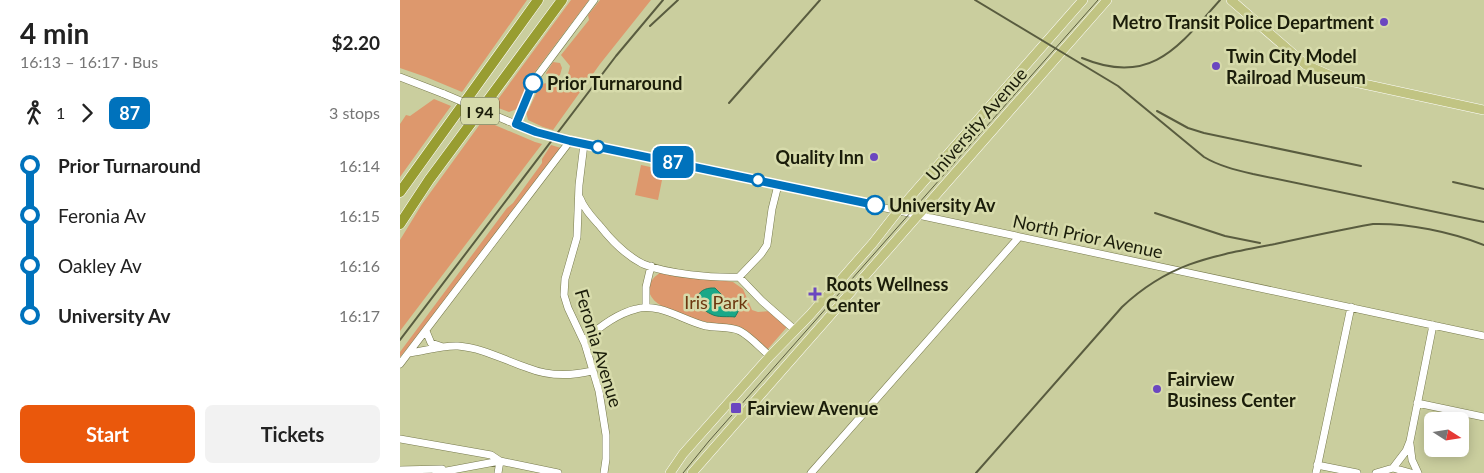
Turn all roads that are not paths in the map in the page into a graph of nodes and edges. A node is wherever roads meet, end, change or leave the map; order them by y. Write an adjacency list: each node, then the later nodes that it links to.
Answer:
1 (538, 0): 13 (highway, I 94)
2 (562, 0): 18 (highway, I 94)
3 (594, 0): 9 (street)
4 (1083, 0): 15 (main road, University Avenue)
5 (1107, 0): 16 (main road, University Avenue)
6 (1231, 0): 8 (main road)
7 (400, 77): 9 (street, North Prior Avenue, bridge)
8 (1484, 110)
9 (516, 124): 10 (street, North Prior Avenue)
10 (570, 141): 11 (street, North Prior Avenue); 27 (street)
11 (584, 144): 12 (street, North Prior Avenue); 14 (street, Feronia Avenue)
12 (778, 185): 15 (street, North Prior Avenue); 22 (street)
13 (400, 192)
14 (578, 194): 17 (street); 19 (street, Feronia Avenue)
15 (898, 211): 16 (street, North Prior Avenue); 26 (main road, University Avenue)
16 (917, 216): 20 (street, North Prior Avenue); 49 (main road, University Avenue)
17 (595, 221): 19 (street); 21 (street)
18 (400, 224)
19 (578, 227): 29 (street, Feronia Avenue)
20 (1019, 237): 23 (street, North Prior Avenue); 50 (street)
21 (651, 266): 22 (street); 24 (street)
22 (739, 277): 26 (street)
23 (1351, 307): 25 (street, North Prior Avenue); 40 (street)
24 (646, 308): 29 (street); 32 (street)
25 (1433, 325): 28 (street, North Prior Avenue); 35 (street)
26 (795, 330): 32 (main road, University Avenue)
27 (426, 331): 30 (street); 31 (street)
28 (1484, 336)
29 (584, 341): 34 (street, Feronia Avenue)
30 (440, 348): 31 (street); 34 (street)
31 (409, 353): 33 (street)
32 (770, 356): 48 (main road, University Avenue)
33 (400, 364)
34 (592, 371): 47 (street, Feronia Avenue)
35 (1417, 403): 36 (street); 38 (street)
36 (1484, 417)
37 (400, 439): 39 (street)
38 (1410, 441): 41 (street); 55 (street)
39 (500, 461): 42 (street); 45 (street); 46 (street)
40 (1317, 465): 51 (street); 52 (street)
41 (1393, 468): 53 (street); 54 (street)
42 (453, 469): 43 (street); 44 (street)
43 (400, 470)
44 (436, 473)
45 (498, 473)
46 (558, 473)
47 (604, 473)
48 (670, 473)
49 (692, 473)
50 (811, 473)
51 (1316, 473)
52 (1357, 473)
53 (1376, 473)
54 (1411, 473)
55 (1418, 473)

